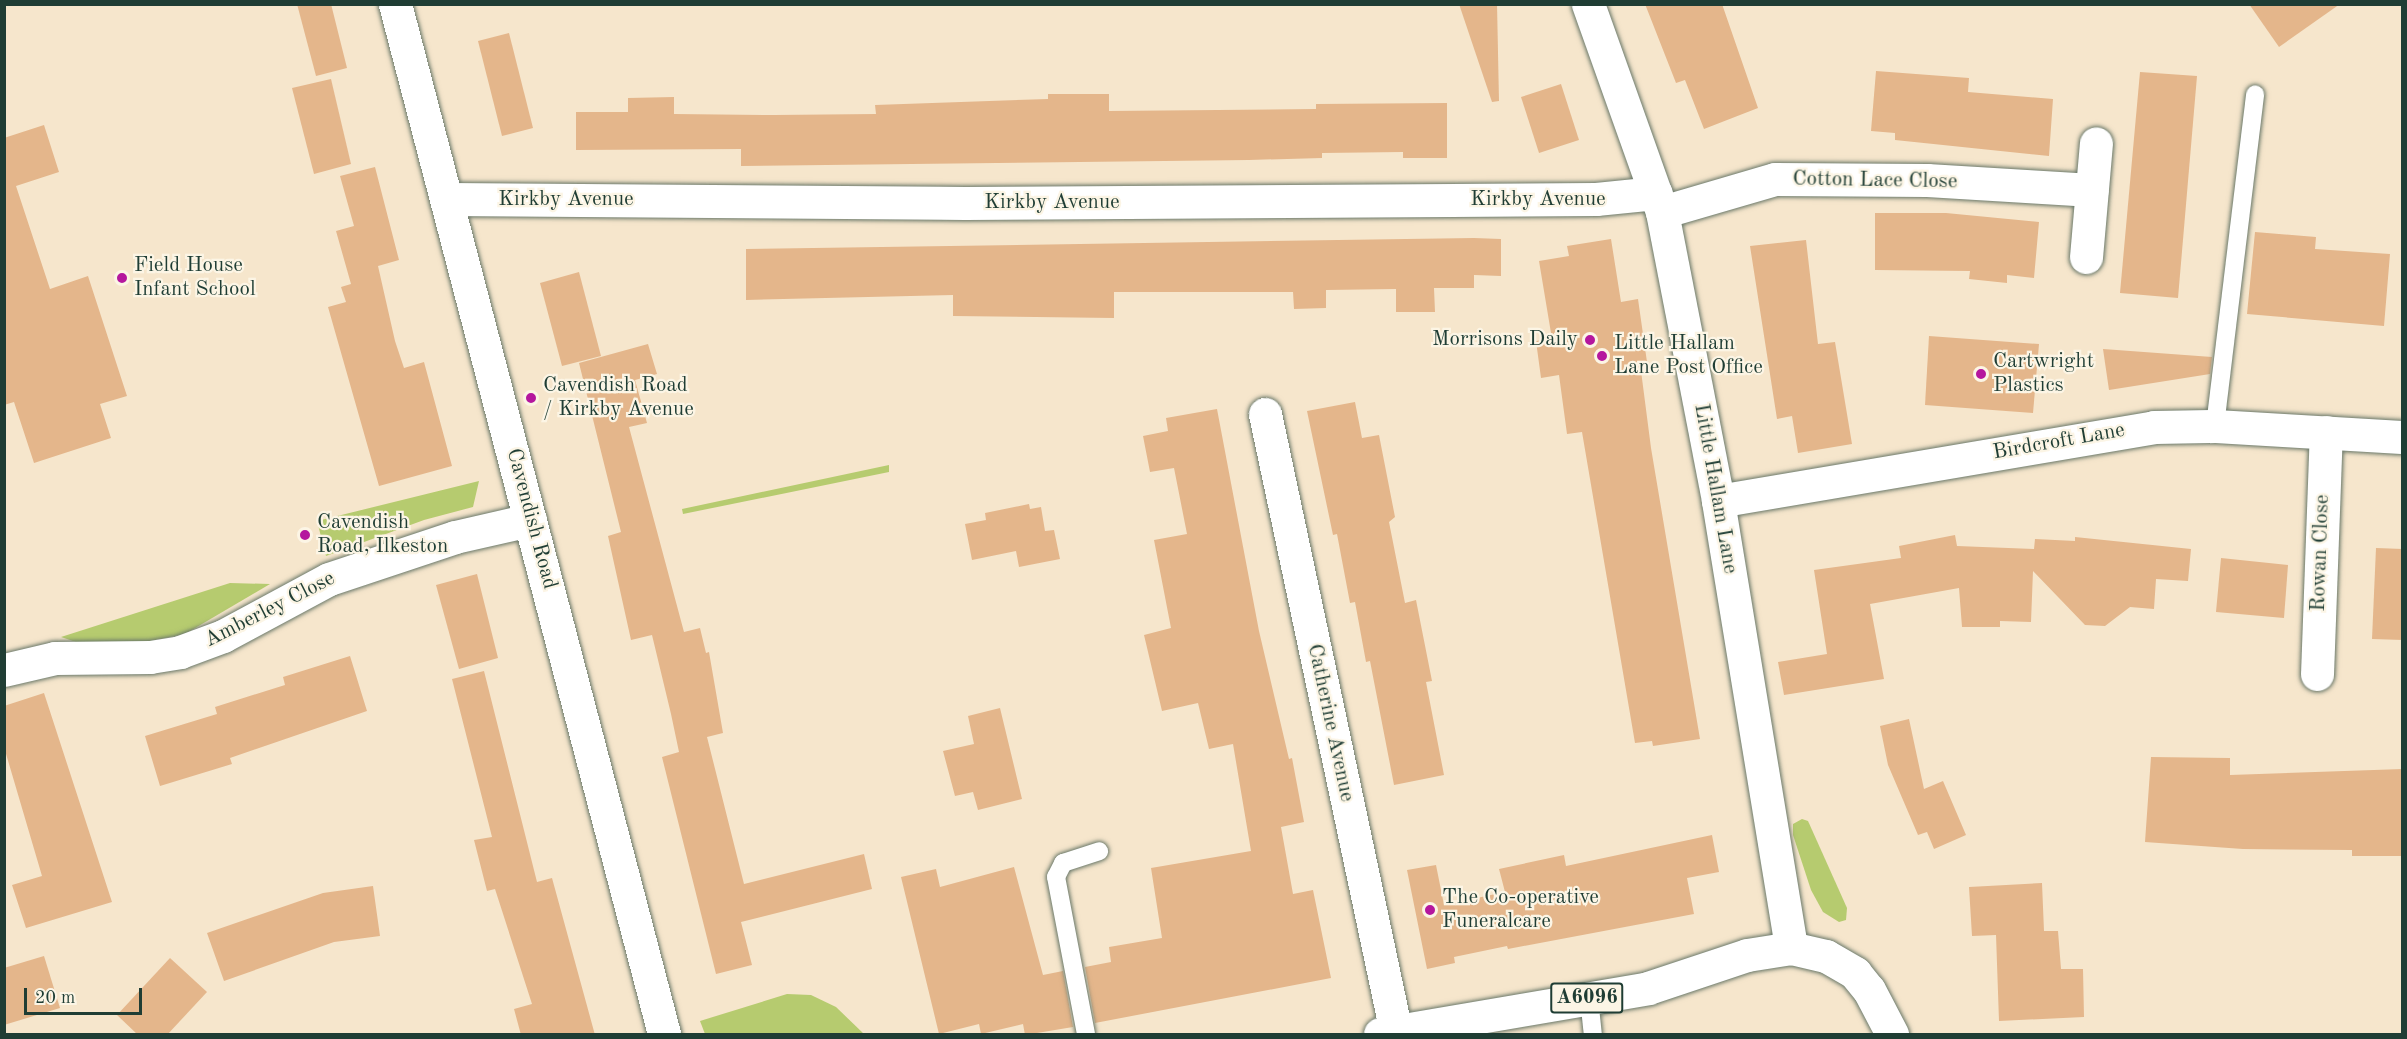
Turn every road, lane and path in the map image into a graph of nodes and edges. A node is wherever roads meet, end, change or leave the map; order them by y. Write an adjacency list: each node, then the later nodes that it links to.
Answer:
1 (395, 4): 6 (street, Cavendish Road)
2 (1588, 4): 7 (street, Little Hallam Lane)
3 (2255, 94): 10 (lane)
4 (2096, 143): 5 (street)
5 (2092, 190): 7 (street, Cotton Lace Close); 8 (street)
6 (448, 199): 7 (street, Kirkby Avenue); 14 (street, Cavendish Road)
7 (1659, 202): 13 (street, Little Hallam Lane)
8 (2086, 257)
9 (1265, 414): 20 (street, Catherine Avenue)
10 (2216, 426): 11 (street, Birdcroft Lane); 13 (street, Birdcroft Lane)
11 (2326, 432): 12 (street, Birdcroft Lane); 16 (street, Rowan Close)
12 (2403, 437)
13 (1718, 501): 18 (street, Little Hallam Lane)
14 (530, 520): 15 (street, Amberley Close); 21 (street, Cavendish Road)
15 (4, 670)
16 (2317, 674)
17 (1099, 851): 22 (lane)
18 (1791, 948): 19 (street, A6096); 24 (street, A6096)
19 (1589, 998): 20 (street, A6096); 23 (lane)
20 (1388, 1033)
21 (664, 1035)
22 (1086, 1035)
23 (1593, 1035)
24 (1892, 1035)

